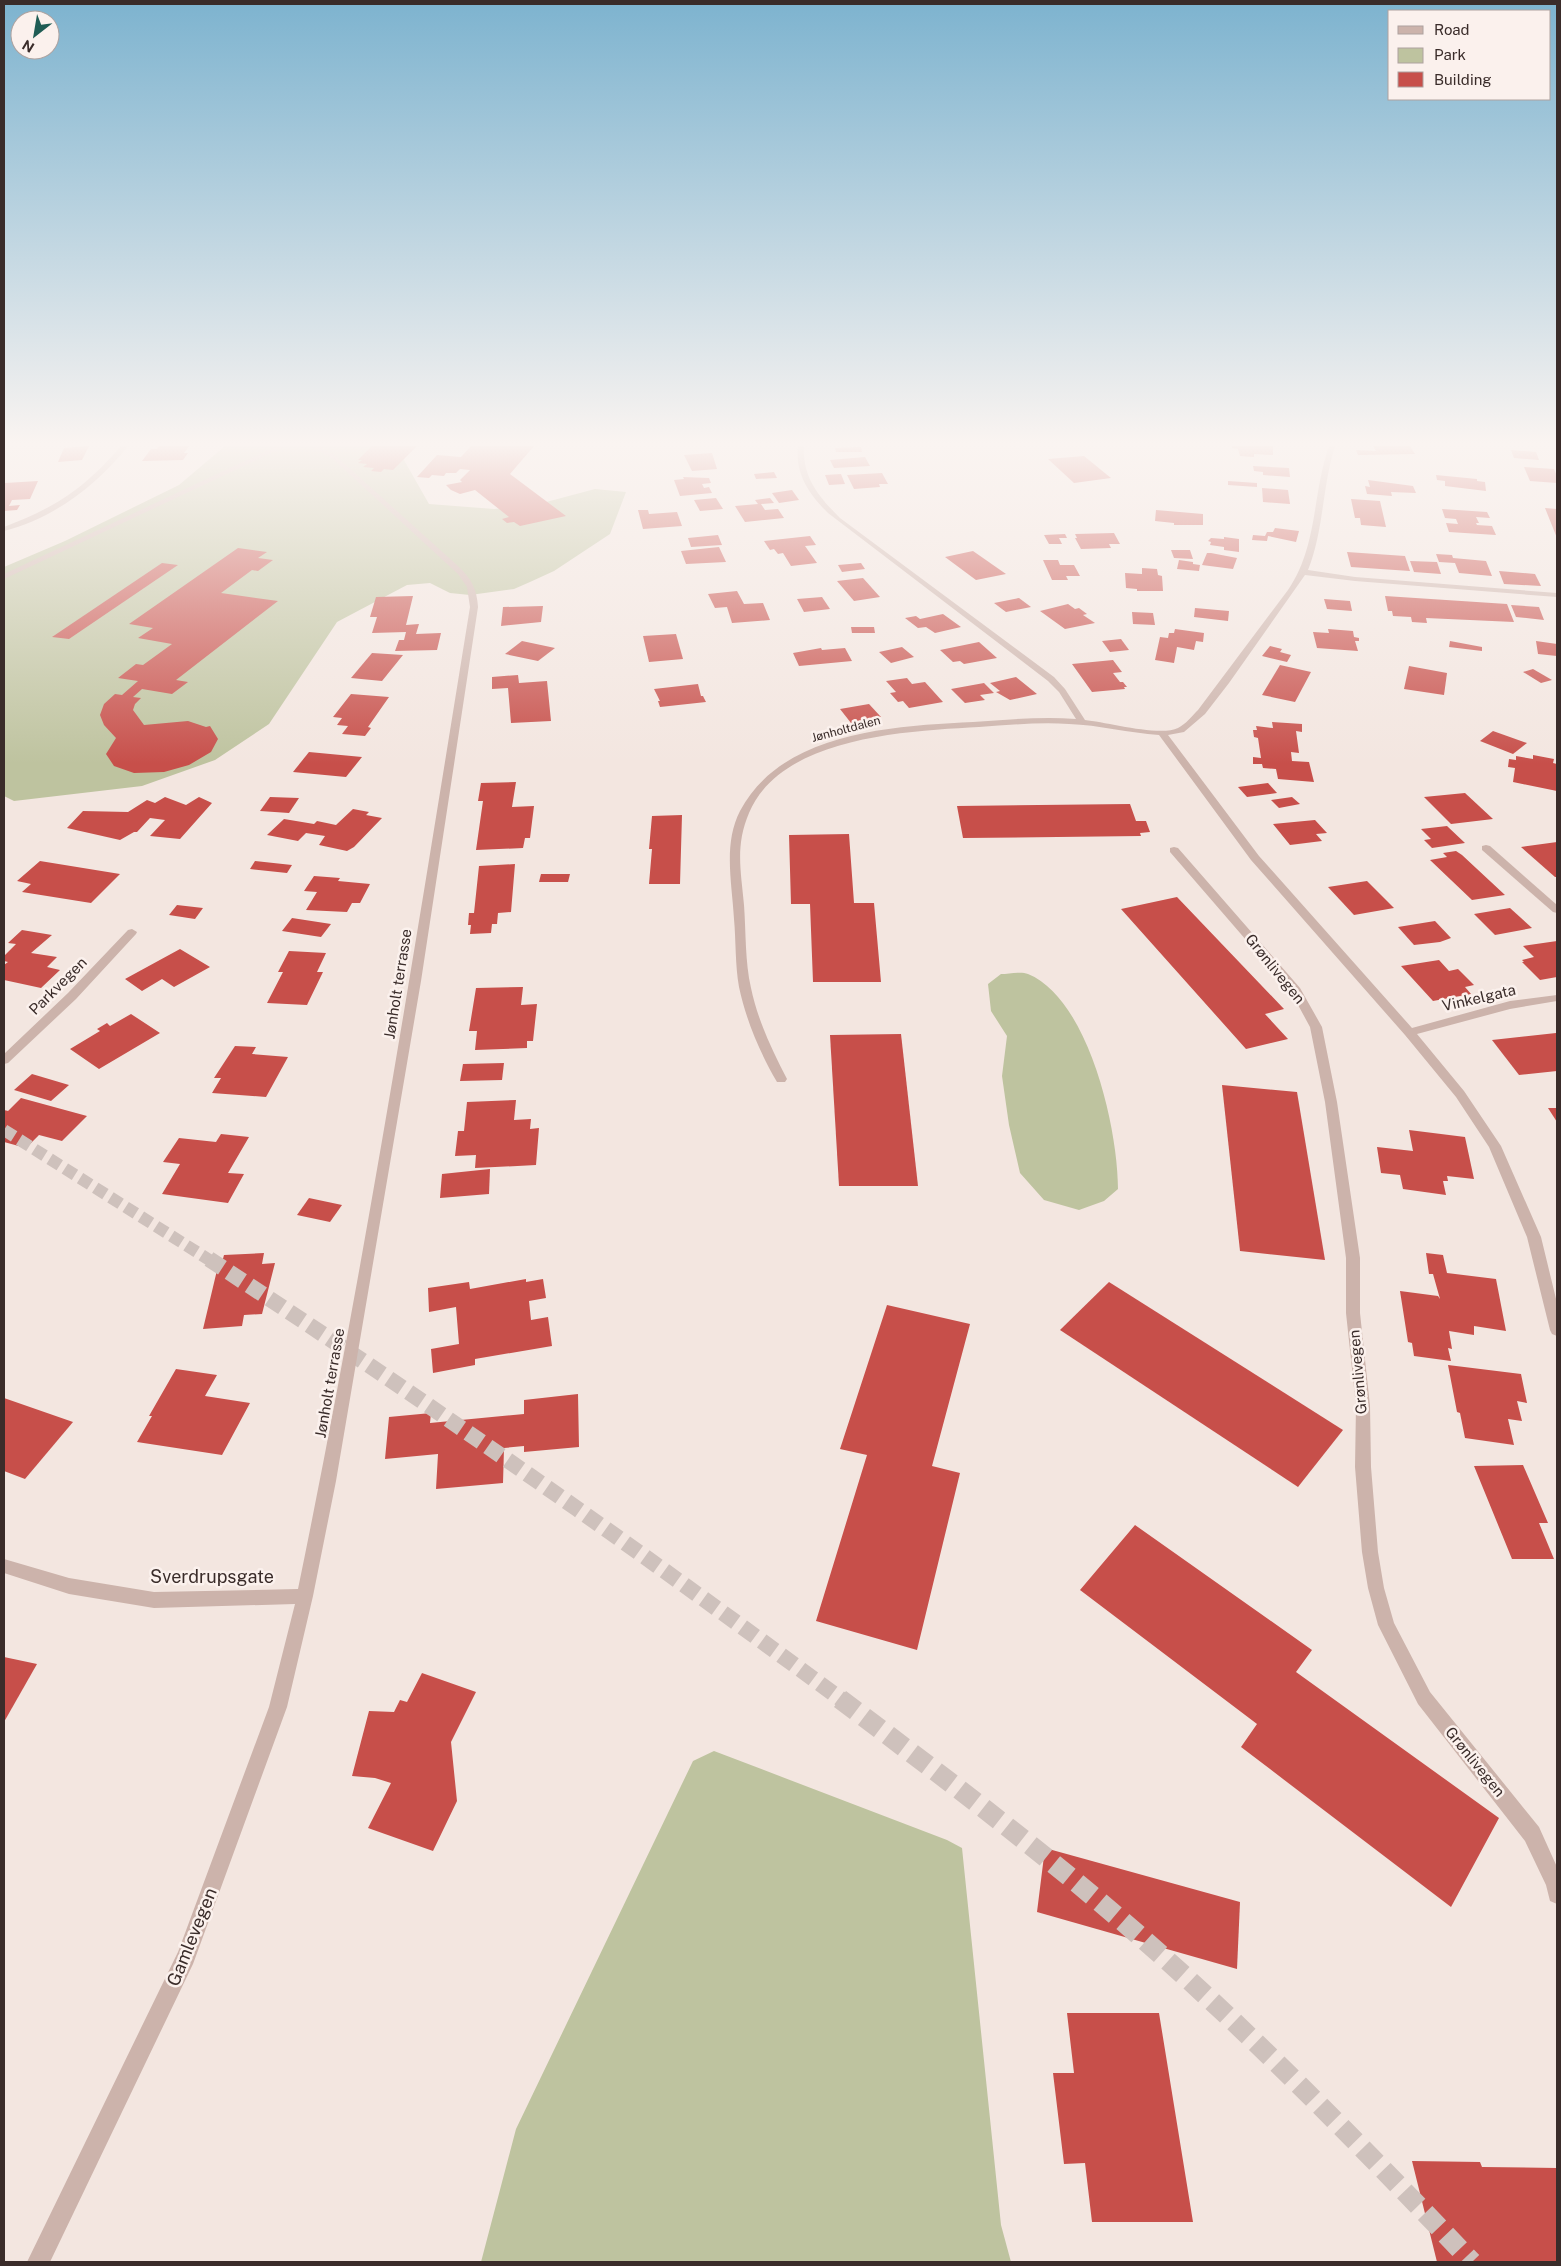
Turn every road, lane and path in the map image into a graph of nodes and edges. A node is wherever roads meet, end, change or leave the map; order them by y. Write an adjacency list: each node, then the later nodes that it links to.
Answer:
1 (58, 552): 6 (street)
2 (439, 552): 20 (street, Jønholt terrasse)
3 (880, 552): 8 (street)
4 (1310, 552): 5 (street)
5 (1303, 572): 7 (street); 9 (street)
6 (4, 577)
7 (1557, 595)
8 (1082, 722): 9 (street, Jønholtdalen); 17 (street, Jønholtdalen)
9 (1163, 735): 15 (street)
10 (1486, 848): 12 (street)
11 (1174, 850): 21 (street, Grønlivegen)
12 (1557, 910)
13 (132, 932): 16 (street, Parkvegen)
14 (1557, 998): 15 (street, Vinkelgata)
15 (1409, 1032): 18 (street)
16 (4, 1060)
17 (781, 1079)
18 (1557, 1330)
19 (4, 1566): 20 (street, Sverdrupsgate)
20 (305, 1596): 22 (street, Gamlevegen)
21 (1557, 1894)
22 (38, 2262)

